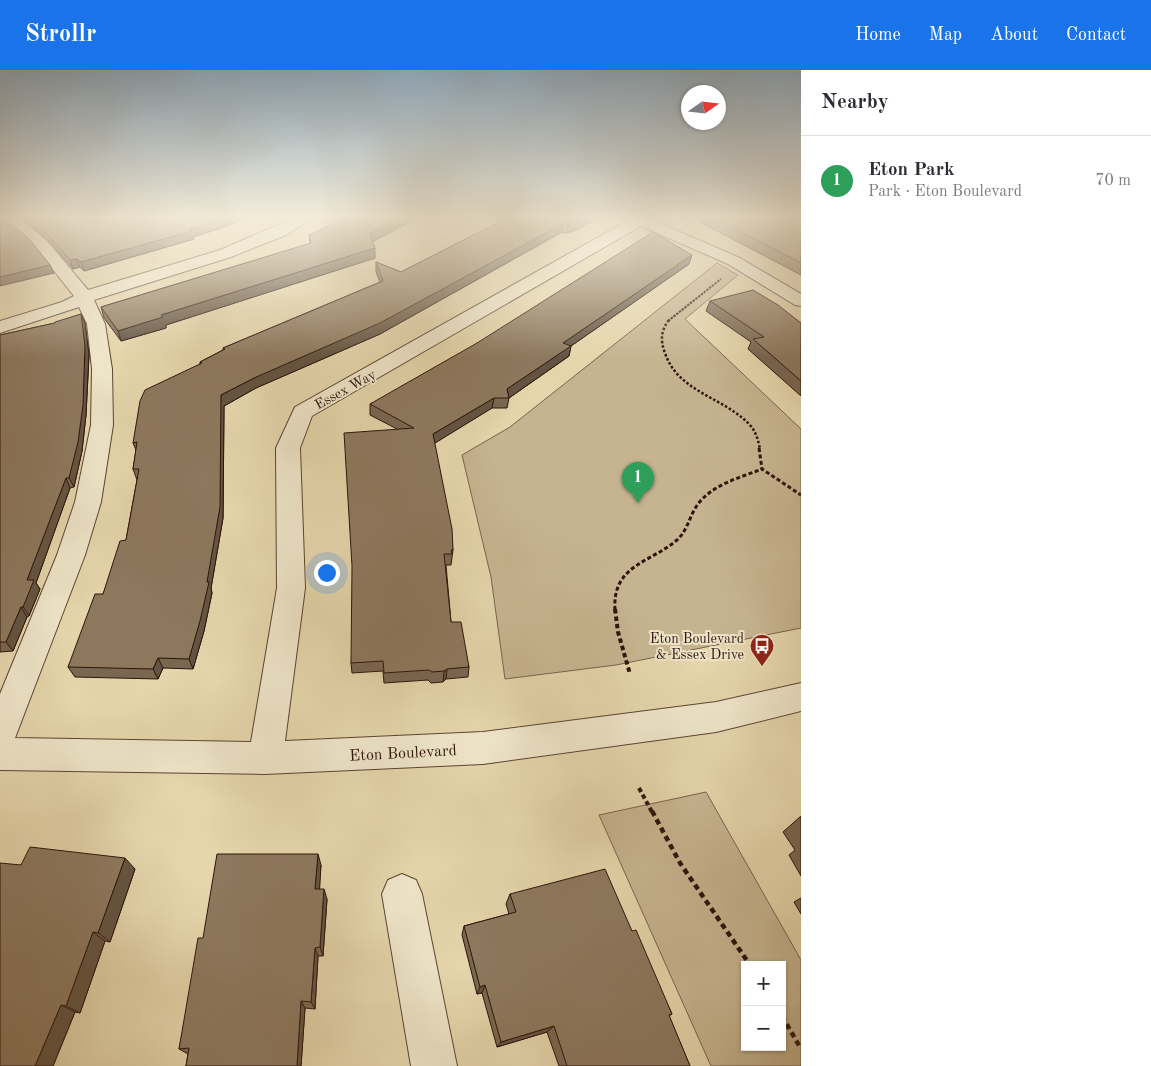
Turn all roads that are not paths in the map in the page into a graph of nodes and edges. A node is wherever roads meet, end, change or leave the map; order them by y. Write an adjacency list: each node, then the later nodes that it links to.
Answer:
1 (58, 264): 5 (street)
2 (187, 264): 5 (street)
3 (558, 264): 12 (street, Essex Way)
4 (740, 264): 6 (street)
5 (84, 297): 7 (street); 8 (street); 10 (street)
6 (801, 301)
7 (0, 309)
8 (0, 327)
9 (801, 697): 12 (street, Eton Boulevard)
10 (0, 734)
11 (0, 754): 12 (street, Eton Boulevard)
12 (265, 758)
13 (402, 894): 14 (street)
14 (434, 1066)

